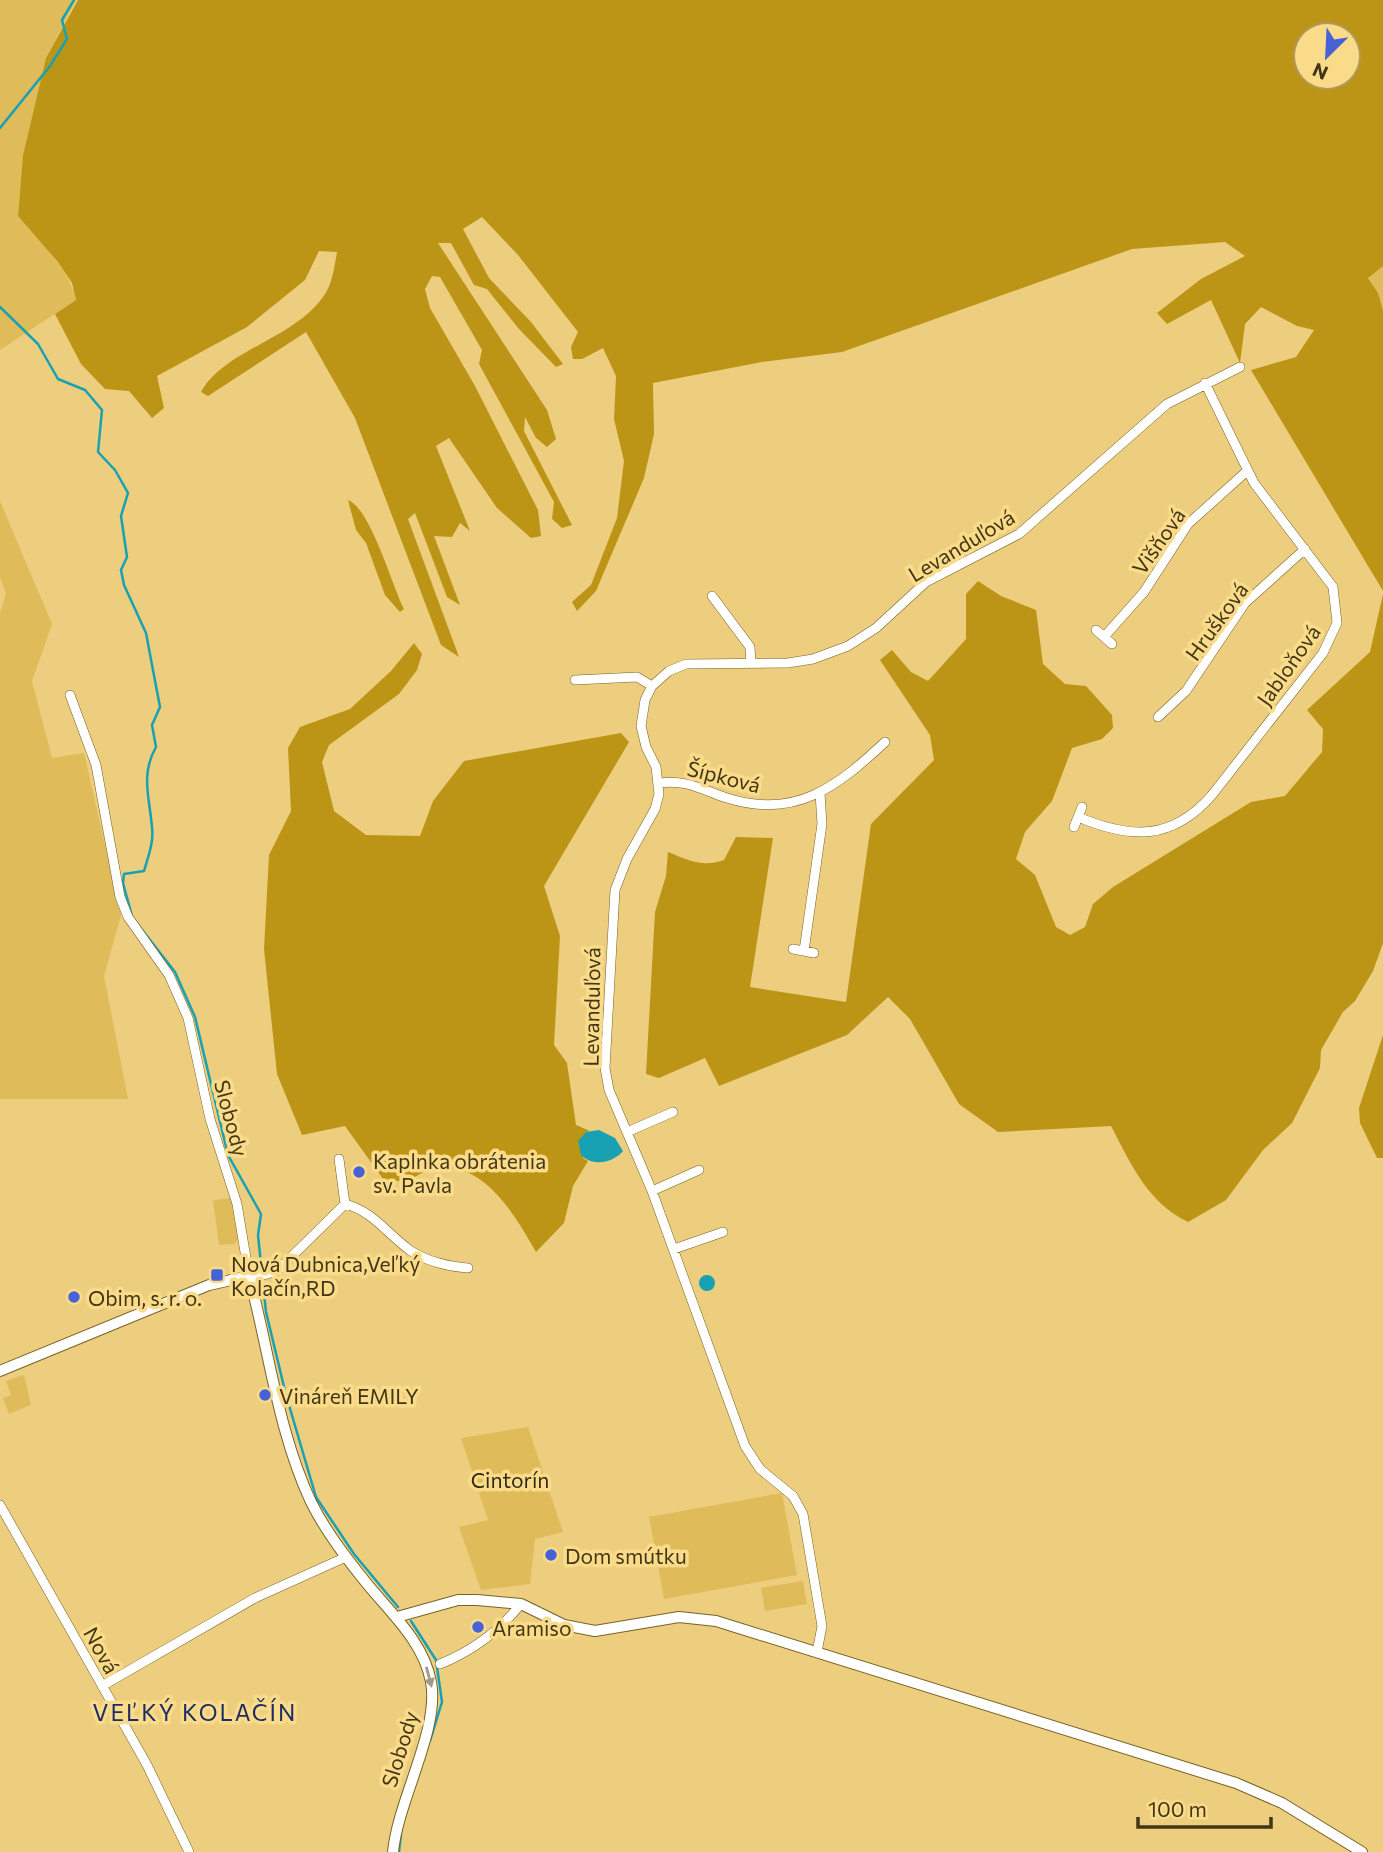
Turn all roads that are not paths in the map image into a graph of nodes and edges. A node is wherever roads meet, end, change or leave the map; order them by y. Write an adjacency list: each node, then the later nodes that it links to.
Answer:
1 (1240, 367): 2 (street, Levanduľová)
2 (1205, 383): 3 (street, Jabloňová); 9 (street, Levanduľová)
3 (1247, 471): 4 (street, Jabloňová); 7 (street, Višňová)
4 (1306, 549): 13 (street, Hrušková); 18 (street, Jabloňová)
5 (712, 596): 9 (street)
6 (1096, 630): 7 (street)
7 (1104, 637): 8 (street)
8 (1112, 644)
9 (751, 664): 11 (street, Levanduľová)
10 (575, 680): 11 (street)
11 (652, 686): 15 (street)
12 (70, 695): 32 (street, Slobody)
13 (1158, 717)
14 (885, 741): 16 (street, Šípková)
15 (660, 783): 16 (street, Šípková); 24 (street, Levanduľová)
16 (820, 793): 21 (street)
17 (1082, 807): 18 (street)
18 (1078, 817): 19 (street)
19 (1074, 827)
20 (793, 949): 21 (street)
21 (804, 951): 22 (street)
22 (814, 953)
23 (673, 1112): 24 (street)
24 (627, 1132): 27 (street, Levanduľová)
25 (339, 1160): 28 (street)
26 (699, 1170): 27 (street)
27 (652, 1191): 30 (street, Levanduľová)
28 (345, 1204): 31 (street); 32 (street)
29 (723, 1232): 30 (street)
30 (674, 1249): 38 (street, Levanduľová)
31 (468, 1268)
32 (256, 1277): 33 (street); 35 (street, Slobody)
33 (0, 1371)
34 (0, 1505): 40 (street, Nová)
35 (345, 1557): 37 (street, Slobody); 40 (street)
36 (521, 1604): 37 (street); 38 (street); 39 (street)
37 (397, 1617): 42 (street, Slobody, one-way to 42)
38 (817, 1652): 43 (street)
39 (440, 1664)
40 (102, 1686): 41 (street, Nová)
41 (188, 1852)
42 (393, 1852)
43 (1362, 1852)

